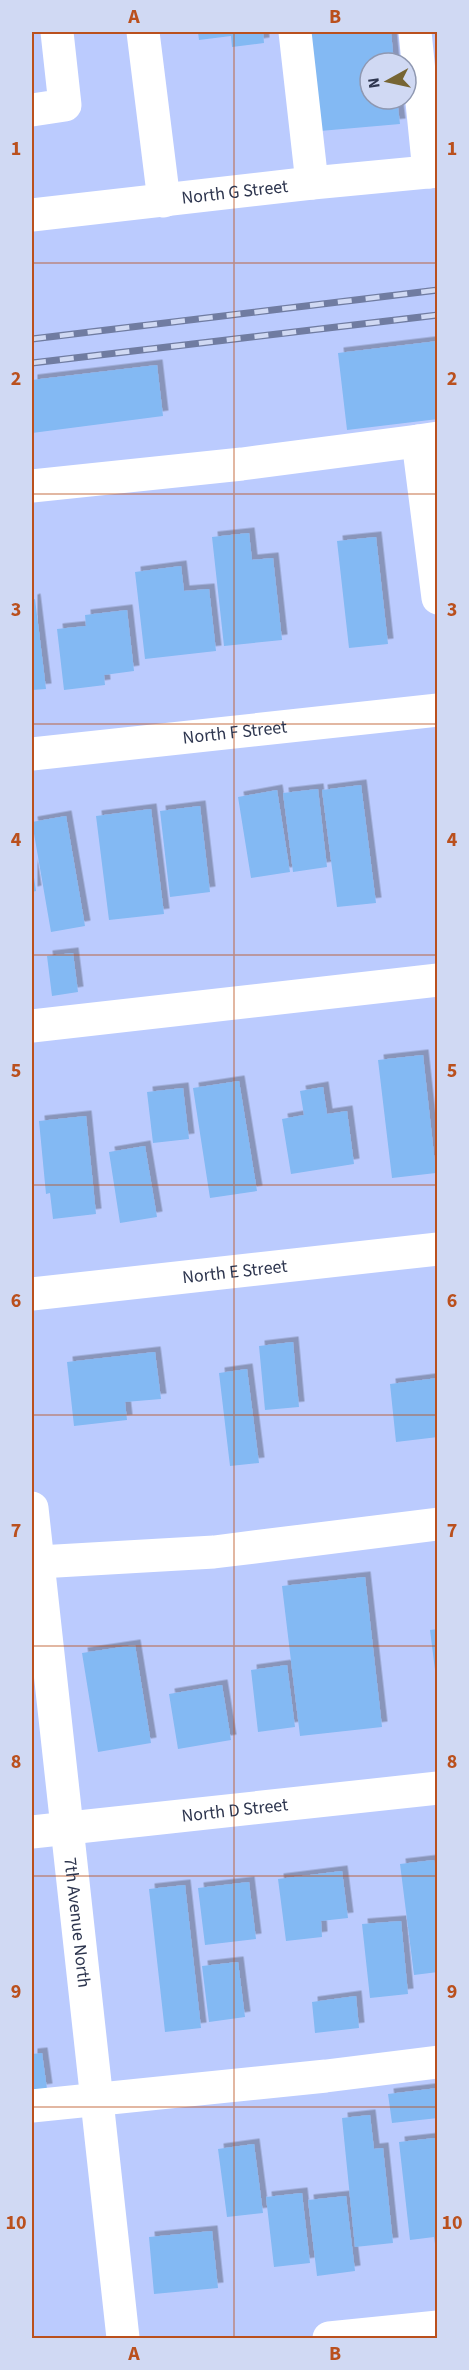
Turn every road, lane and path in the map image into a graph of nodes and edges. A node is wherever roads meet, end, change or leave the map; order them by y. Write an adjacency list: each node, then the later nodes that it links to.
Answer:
1 (57, 32): 5 (street)
2 (143, 32): 8 (street)
3 (295, 32): 7 (street)
4 (415, 32): 6 (street)
5 (32, 110)
6 (433, 172): 7 (street, North G Street)
7 (312, 183): 8 (street, North G Street)
8 (164, 201): 9 (street, North G Street)
9 (32, 215)
10 (428, 440): 11 (street); 12 (street)
11 (32, 486)
12 (438, 598)
13 (438, 710): 14 (street, North F Street)
14 (32, 754)
15 (438, 980): 16 (street)
16 (32, 1026)
17 (438, 1249): 18 (street, North E Street)
18 (32, 1294)
19 (32, 1508): 21 (street, 7th Avenue North)
20 (438, 1524): 21 (street)
21 (39, 1562): 23 (street, 7th Avenue North)
22 (438, 1788): 23 (street, North D Street)
23 (68, 1828): 24 (street, North D Street); 26 (street, 7th Avenue North)
24 (32, 1832)
25 (438, 2062): 26 (street)
26 (97, 2098): 27 (street); 29 (street, 7th Avenue North)
27 (32, 2106)
28 (438, 2327): 30 (street)
29 (123, 2338)
30 (329, 2338)

